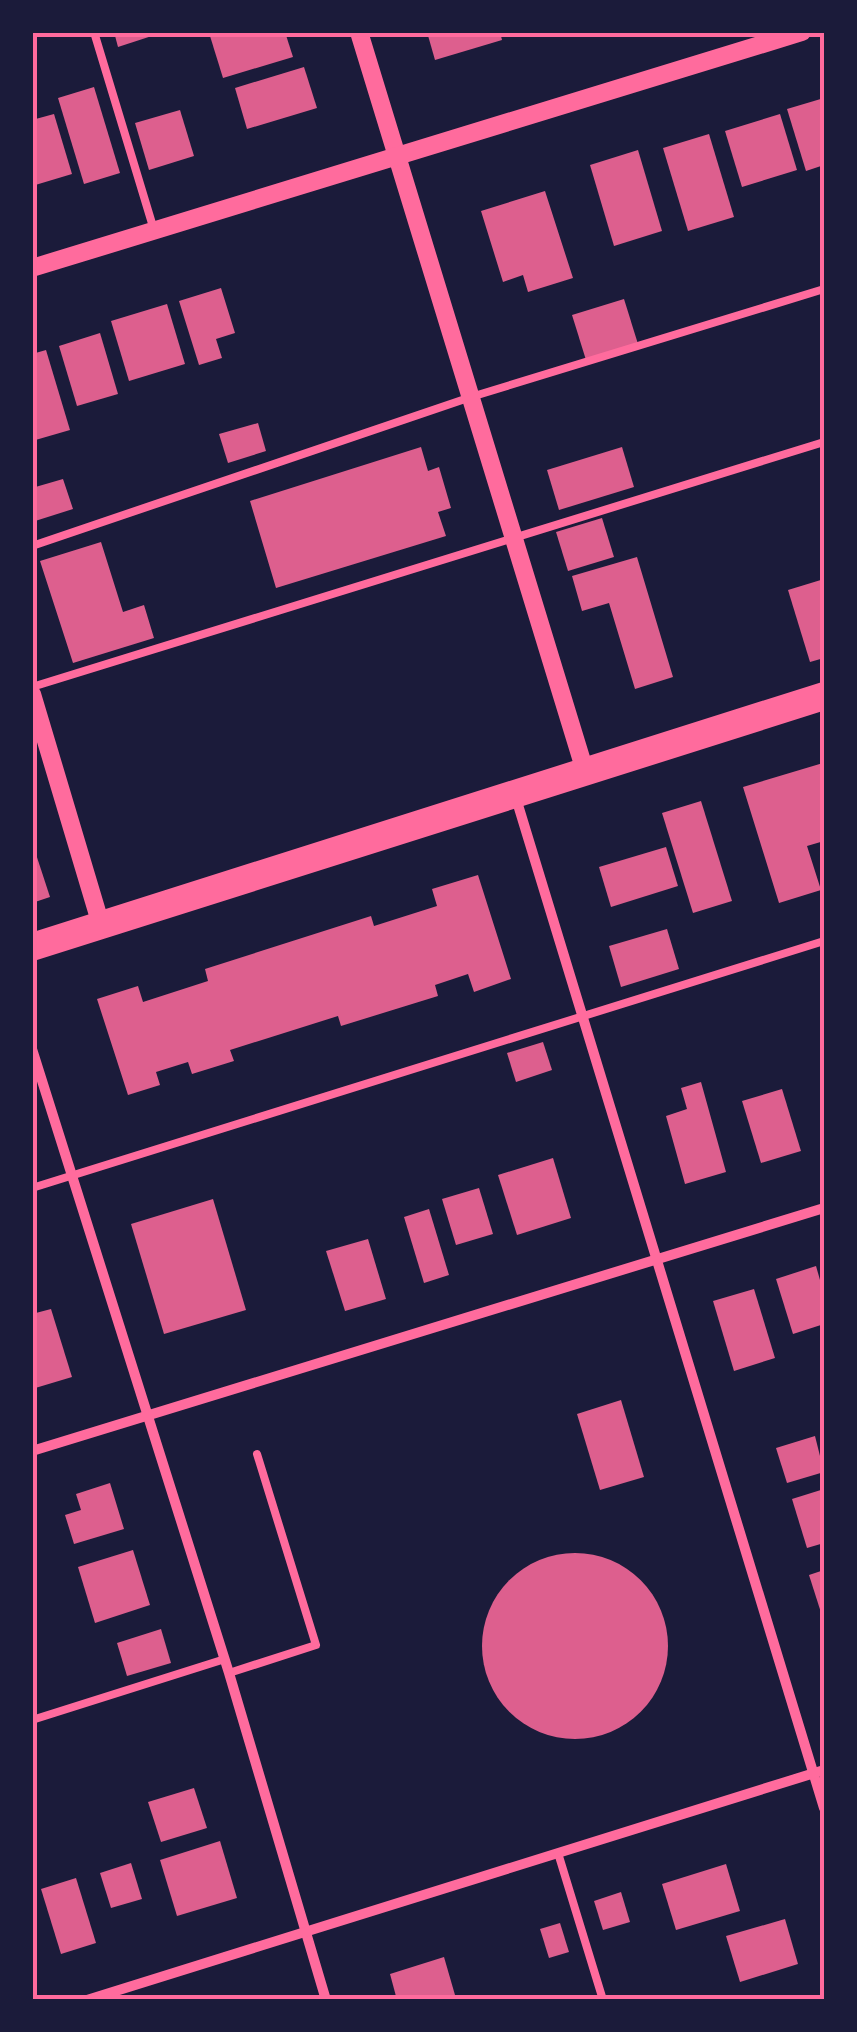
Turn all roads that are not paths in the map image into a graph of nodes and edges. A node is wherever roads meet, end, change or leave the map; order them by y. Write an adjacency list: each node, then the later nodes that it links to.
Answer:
1 (94, 32): 5 (lane)
2 (359, 32): 4 (street)
3 (802, 32): 4 (street)
4 (397, 156): 5 (street); 8 (street)
5 (154, 230): 6 (street)
6 (32, 268)
7 (824, 289): 8 (lane)
8 (471, 397): 10 (street); 11 (lane)
9 (824, 442): 10 (lane)
10 (514, 538): 12 (lane); 14 (street)
11 (32, 546)
12 (32, 691): 16 (street)
13 (824, 696): 14 (highway)
14 (586, 771): 15 (highway)
15 (515, 794): 16 (highway); 19 (street)
16 (101, 925): 18 (highway)
17 (824, 941): 19 (lane)
18 (32, 947)
19 (581, 1016): 21 (lane); 24 (street)
20 (32, 1049): 21 (street)
21 (70, 1177): 22 (lane); 25 (street)
22 (32, 1188)
23 (824, 1208): 24 (street)
24 (656, 1259): 25 (street); 31 (street)
25 (148, 1415): 26 (street); 28 (street)
26 (32, 1451)
27 (258, 1454): 29 (lane)
28 (224, 1660): 29 (street); 30 (lane)
29 (229, 1673): 34 (street)
30 (32, 1720)
31 (819, 1772): 32 (street); 33 (street)
32 (824, 1808)
33 (558, 1853): 34 (street); 37 (lane)
34 (305, 1932): 35 (street); 36 (street)
35 (87, 2000)
36 (326, 2000)
37 (603, 2000)

